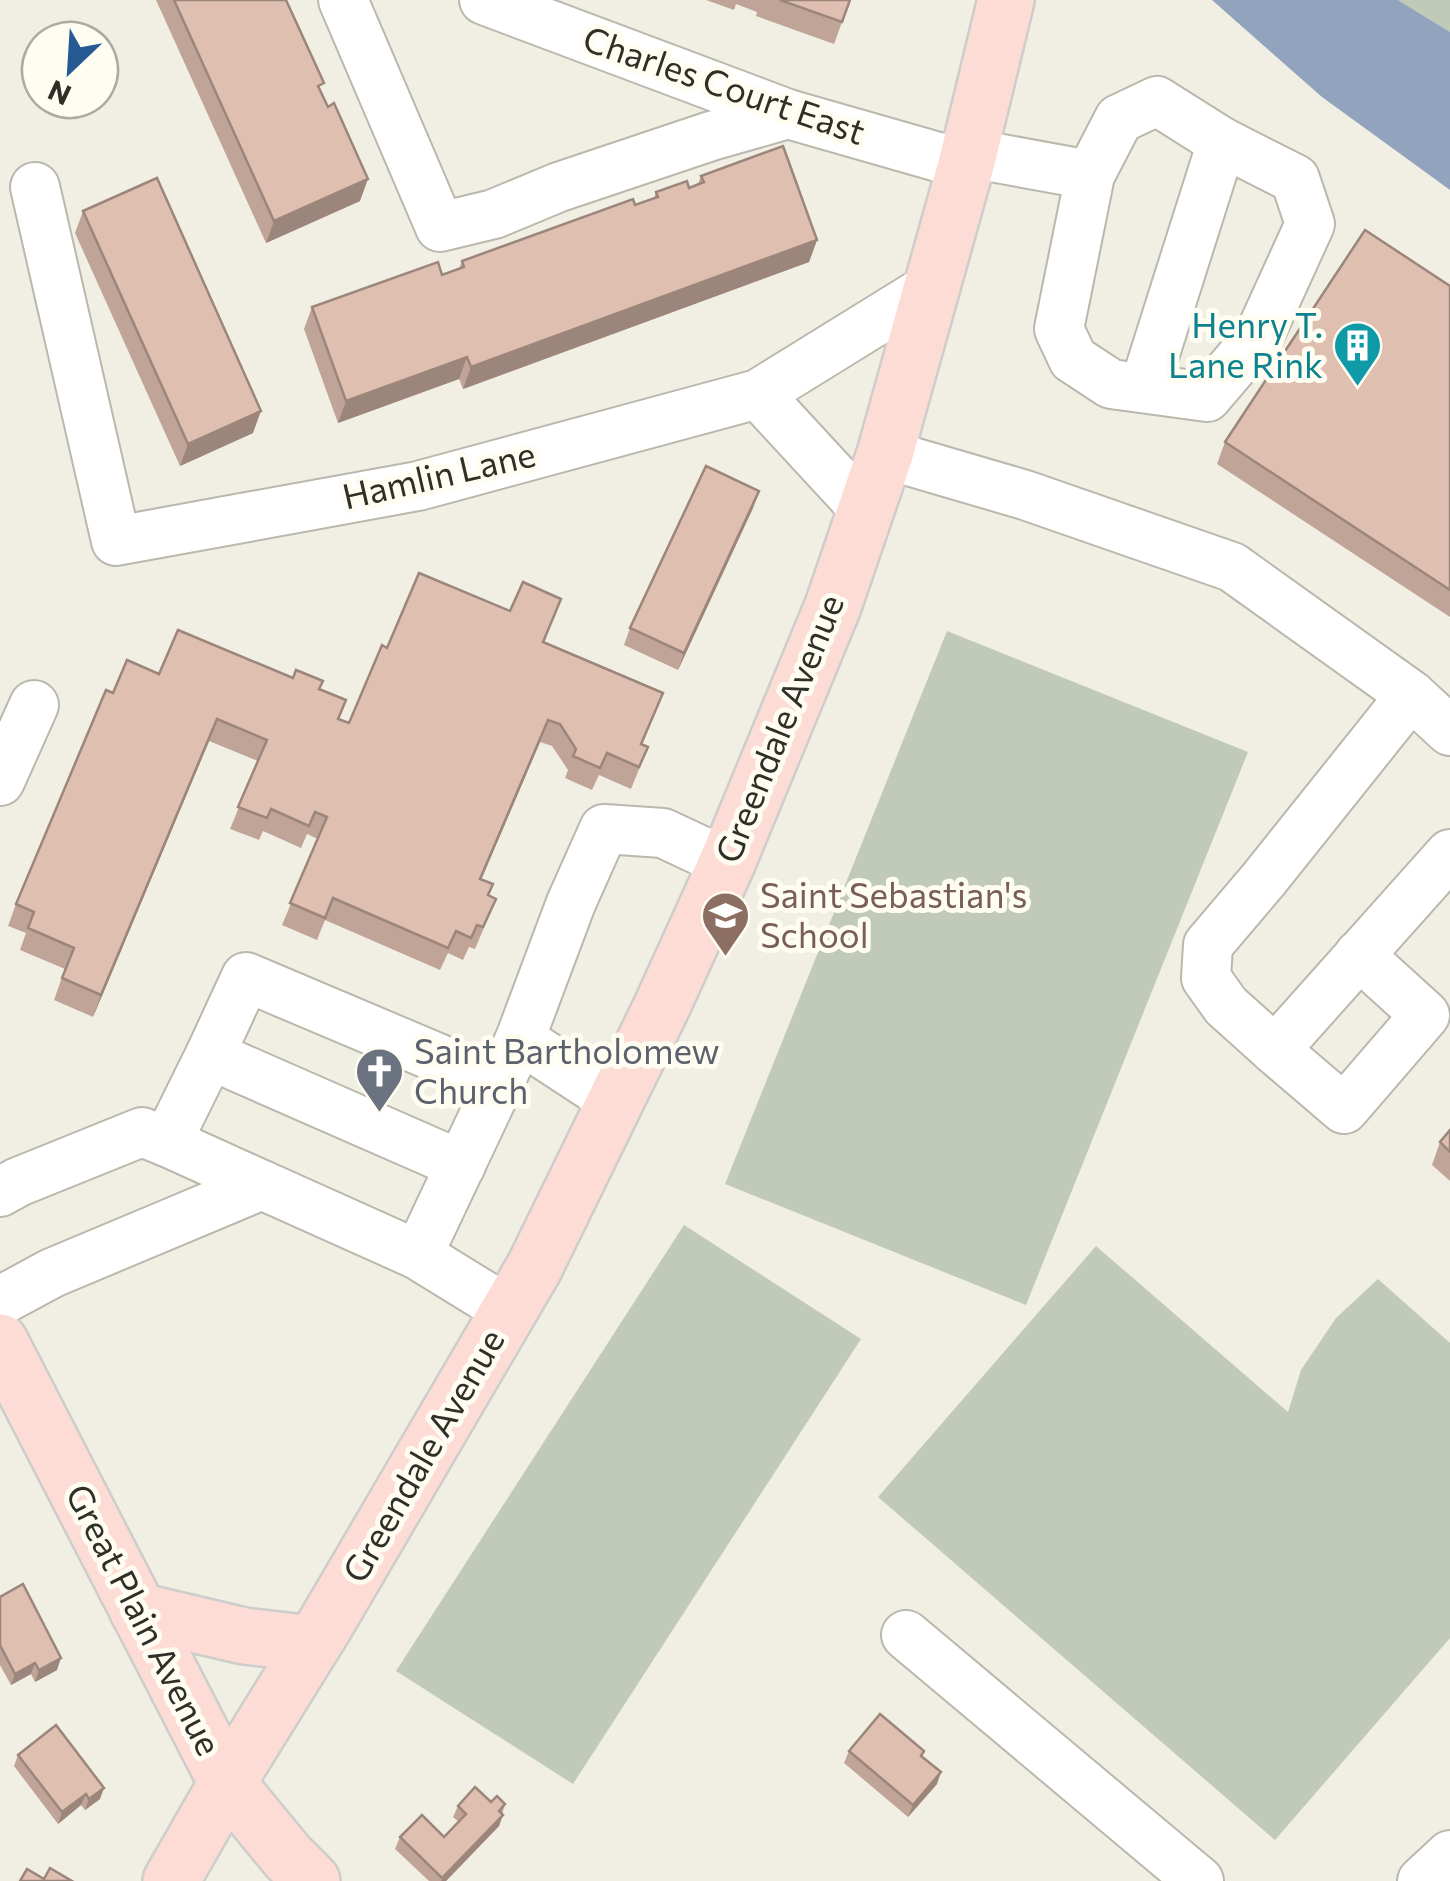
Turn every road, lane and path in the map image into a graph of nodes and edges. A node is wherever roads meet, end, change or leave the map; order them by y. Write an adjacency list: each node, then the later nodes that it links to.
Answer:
1 (343, 0): 4 (street)
2 (484, 0): 4 (street, Charles Court East)
3 (1006, 0): 6 (main road, Greendale Avenue)
4 (788, 114): 6 (street, Charles Court East)
5 (1222, 142): 7 (street); 10 (street); 10 (street)
6 (967, 159): 7 (street, Charles Court East); 9 (main road, Greendale Avenue)
7 (1090, 176): 10 (street)
8 (35, 187): 11 (street, Hamlin Lane)
9 (931, 287): 11 (street, Hamlin Lane); 12 (main road, Greendale Avenue)
10 (1144, 388)
11 (758, 394): 13 (street)
12 (886, 454): 13 (main road, Greendale Avenue); 14 (street)
13 (866, 510): 19 (main road, Greendale Avenue)
14 (1411, 695): 16 (street); 22 (street)
15 (34, 705): 17 (street)
16 (1450, 731)
17 (0, 782)
18 (1450, 854): 20 (street)
19 (727, 863): 21 (street); 25 (main road, Greendale Avenue)
20 (1359, 955): 22 (street); 22 (street)
21 (520, 1039): 24 (street); 25 (street)
22 (1275, 1050)
23 (210, 1056): 24 (street); 26 (street); 27 (street)
24 (499, 1084): 27 (street)
25 (616, 1102): 32 (main road, Greendale Avenue)
26 (167, 1142): 28 (street); 29 (street)
27 (461, 1164): 30 (street)
28 (6, 1173)
29 (262, 1186): 30 (street); 31 (street)
30 (418, 1254): 32 (street)
31 (0, 1301)
32 (509, 1310): 36 (main road, Greendale Avenue)
33 (8, 1375): 34 (main road, Great Plain Avenue)
34 (138, 1611): 36 (main road); 37 (main road, Great Plain Avenue)
35 (906, 1635): 41 (street)
36 (314, 1644): 37 (main road, Greendale Avenue)
37 (227, 1783): 39 (main road, Greendale Avenue); 40 (main road, Great Plain Avenue)
38 (1450, 1854): 42 (street)
39 (172, 1881)
40 (312, 1881)
41 (1199, 1881)
42 (1422, 1881)

